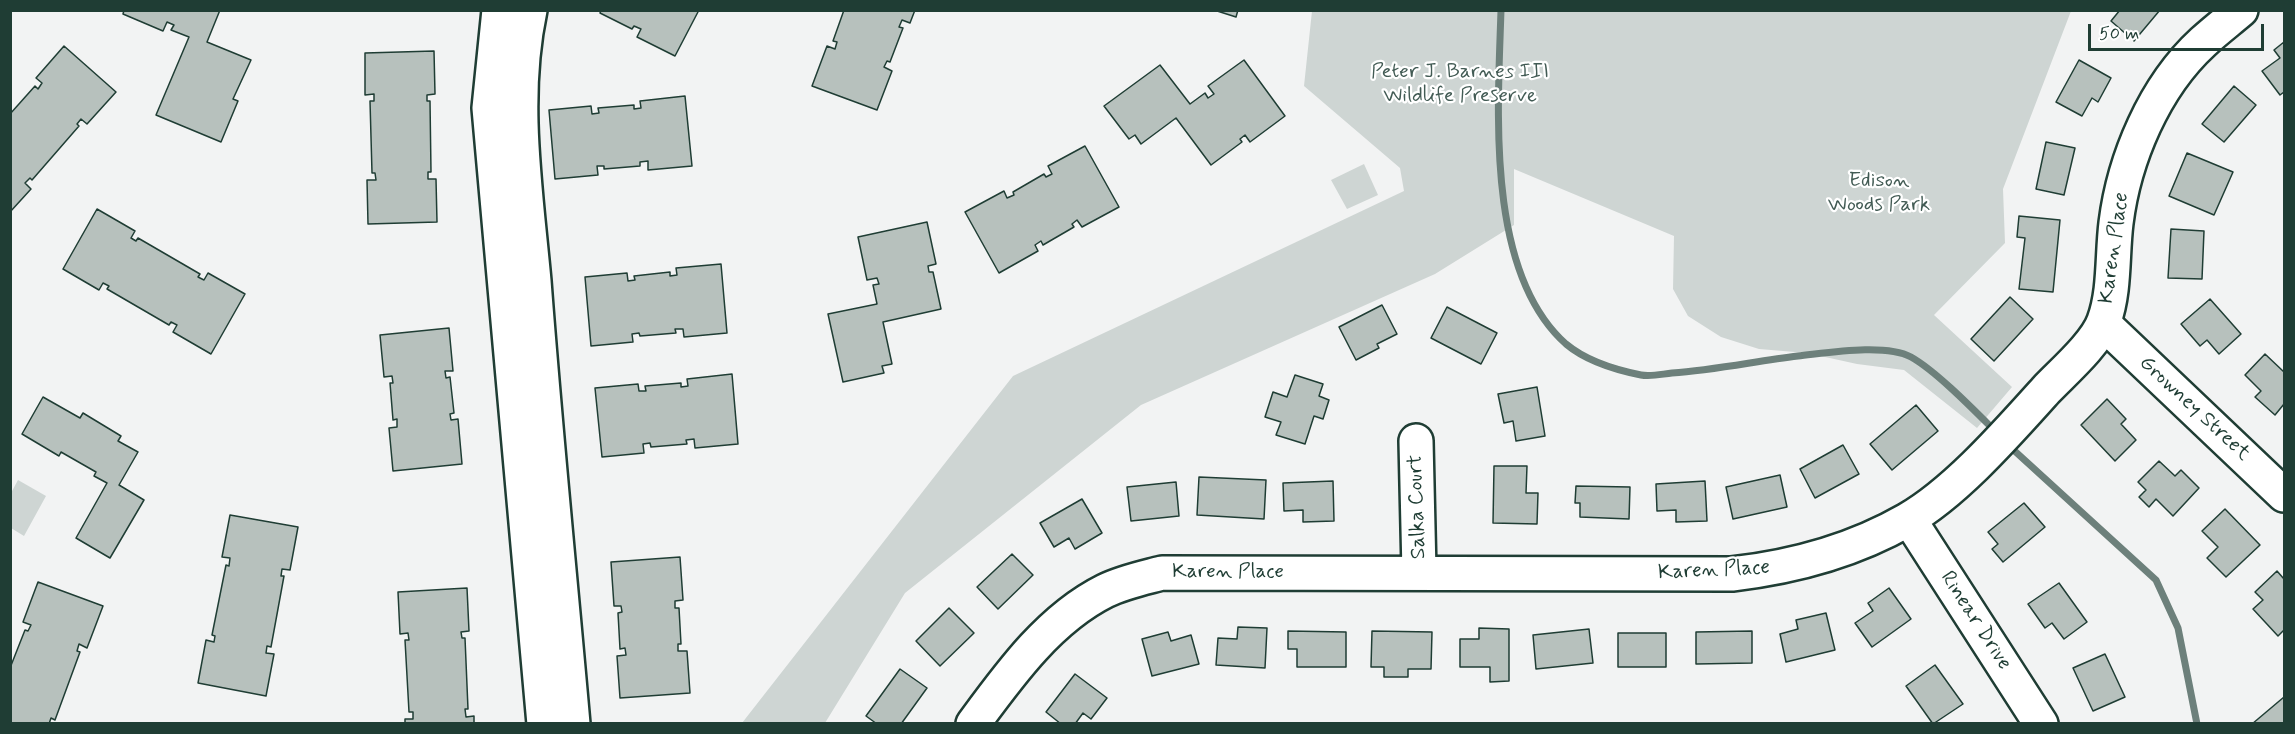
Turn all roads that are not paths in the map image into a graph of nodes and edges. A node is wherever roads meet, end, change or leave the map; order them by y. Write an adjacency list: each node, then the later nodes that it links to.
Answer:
1 (499, 10): 4 (street)
2 (530, 10): 4 (street)
3 (2241, 10): 5 (street, Karen Place)
4 (504, 109): 10 (street); 11 (street)
5 (2104, 324): 7 (street, Growney Street); 8 (street, Karen Place)
6 (1416, 441): 9 (street, Salka Court)
7 (2284, 495)
8 (1909, 519): 9 (street, Karen Place); 13 (street, Rinear Drive)
9 (1419, 572): 12 (street, Karen Place)
10 (544, 723)
11 (573, 723)
12 (974, 723)
13 (2041, 723)

